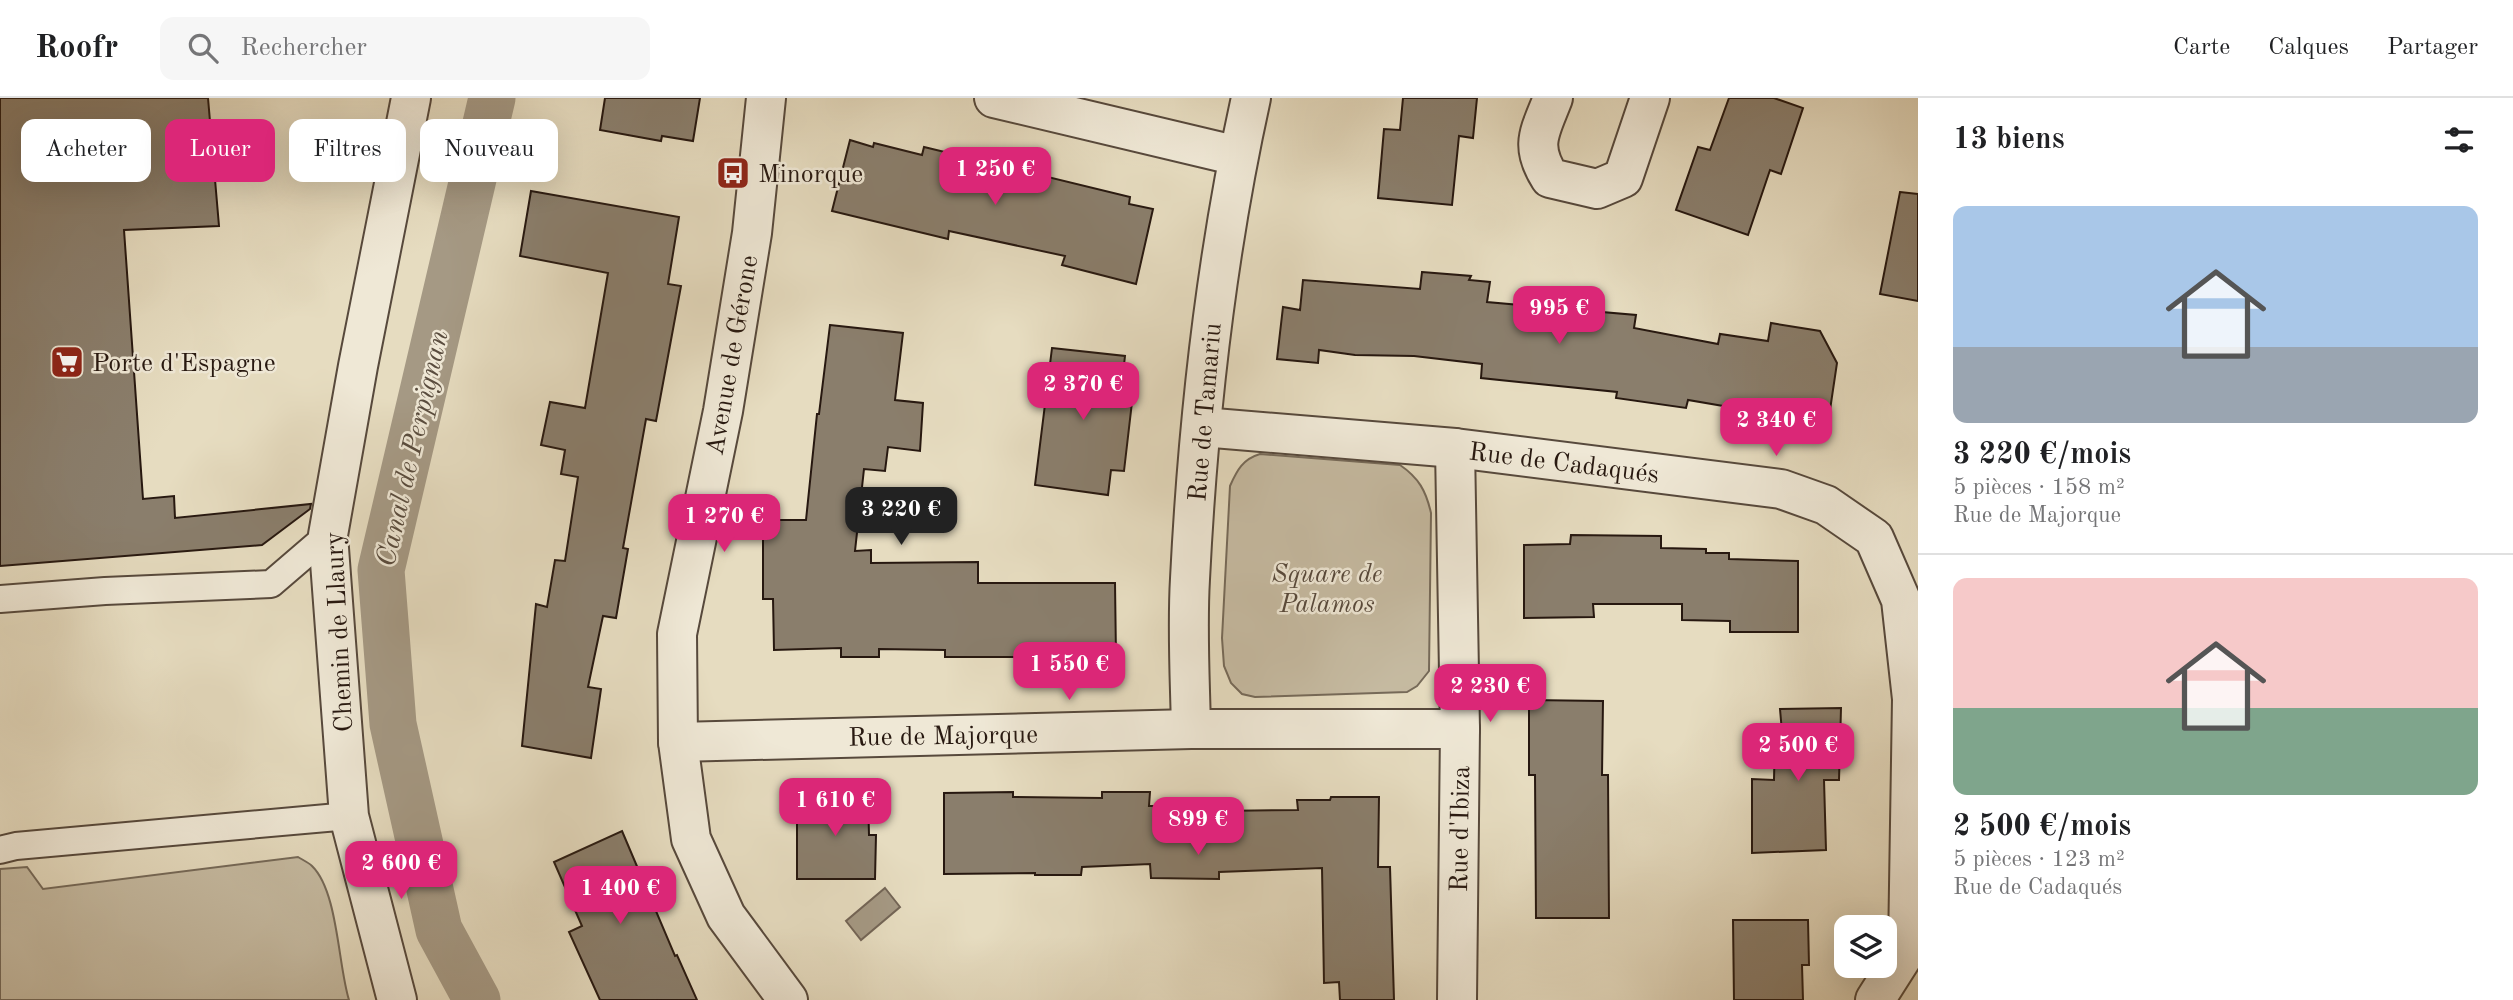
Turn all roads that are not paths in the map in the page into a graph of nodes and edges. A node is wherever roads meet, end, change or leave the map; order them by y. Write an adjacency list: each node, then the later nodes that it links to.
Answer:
1 (411, 98): 10 (street, Chemin de Llaury)
2 (766, 98): 15 (street, Avenue de Gérone)
3 (994, 98): 7 (street)
4 (1251, 98): 7 (street, Rue de Tamariu)
5 (1553, 98): 6 (street)
6 (1650, 98)
7 (1238, 156): 8 (street, Rue de Tamariu)
8 (1202, 427): 9 (street, Rue de Cadaqués); 13 (street, Rue de Tamariu)
9 (1455, 448): 12 (street, Rue de Cadaqués); 14 (street, Rue d'Ibiza)
10 (328, 535): 11 (lane); 16 (street, Chemin de Llaury)
11 (0, 599)
12 (1915, 699): 18 (street, Rue de Cadaqués)
13 (1191, 729): 14 (street, Rue de Majorque); 15 (street, Rue de Majorque)
14 (1460, 729): 21 (street, Rue d'Ibiza)
15 (678, 742): 20 (street, Avenue de Gérone)
16 (349, 816): 17 (lane); 19 (street, Chemin de Llaury)
17 (5, 846)
18 (1913, 946): 22 (street)
19 (397, 1000)
20 (788, 1000)
21 (1457, 1000)
22 (1875, 1000)

